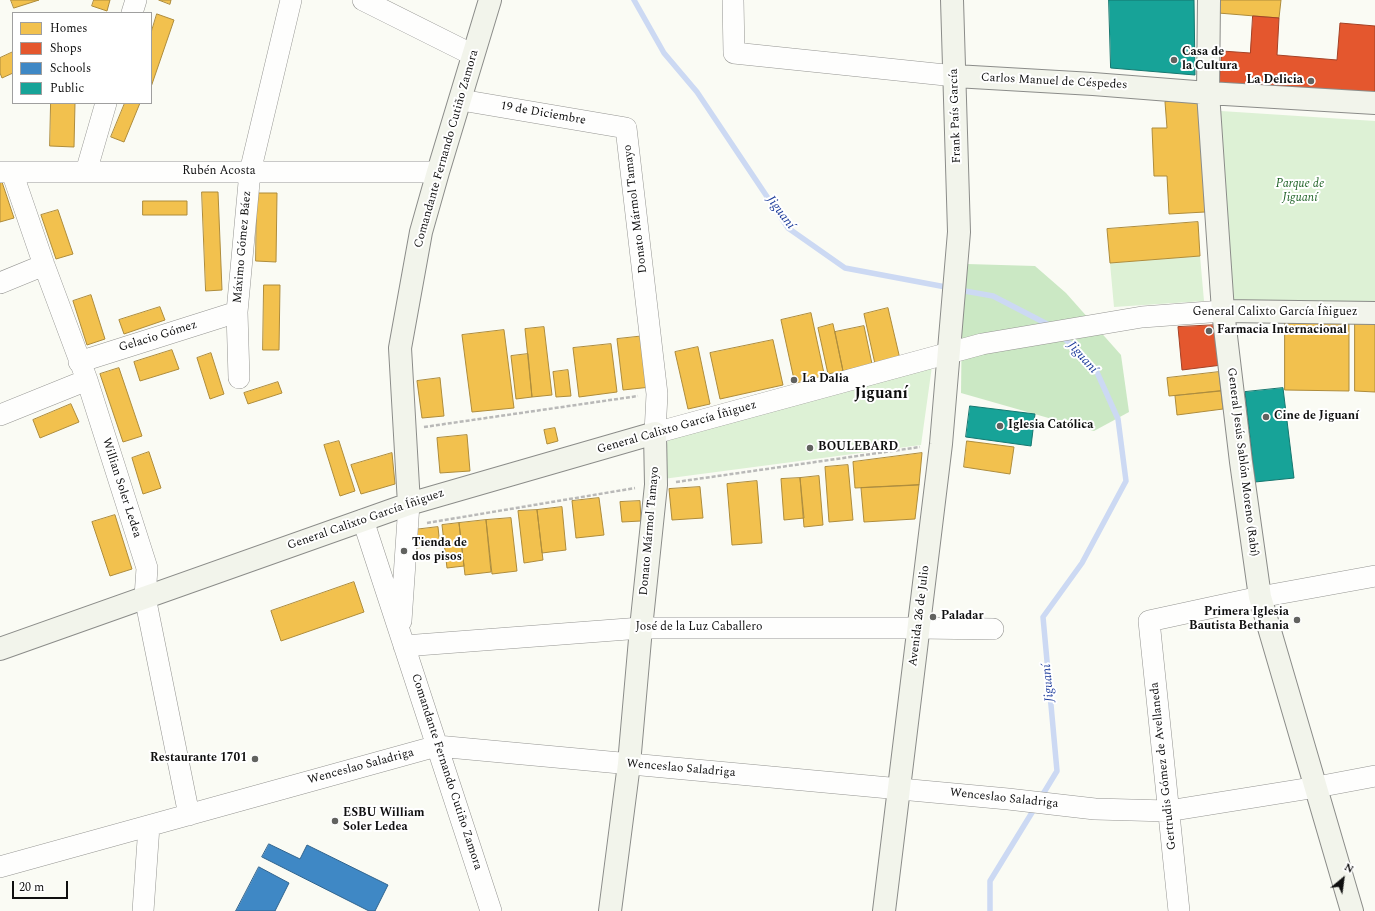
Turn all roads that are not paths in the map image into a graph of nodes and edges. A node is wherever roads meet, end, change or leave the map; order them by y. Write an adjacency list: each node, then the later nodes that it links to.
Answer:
1 (136, 0): 8 (street)
2 (291, 0): 18 (street, Máximo Gómez Báez)
3 (363, 0): 9 (street)
4 (490, 0): 9 (street, Comandante Fernando Cutiño Zamora)
5 (733, 0): 10 (street, Carlos Manuel de Céspedes)
6 (952, 0): 10 (street, Frank País García)
7 (1210, 0): 11 (street, General Jesús Sablón Moreno (Rabí))
8 (132, 12)
9 (473, 55): 12 (street, Comandante Fernando Cutiño Zamora)
10 (955, 76): 11 (street, Carlos Manuel de Céspedes); 25 (street, Frank País García)
11 (1208, 93): 13 (street, Carlos Manuel de Céspedes); 22 (street, General Jesús Sablón Moreno (Rabí))
12 (460, 100): 15 (street, 19 de Diciembre); 19 (street, Comandante Fernando Cutiño Zamora)
13 (1375, 103)
14 (106, 104): 17 (street)
15 (626, 128): 30 (street, Donato Mármol Tamayo)
16 (6, 172): 17 (street, Rubén Acosta); 20 (street, Willian Soler Ledea)
17 (86, 172): 18 (street, Rubén Acosta)
18 (250, 172): 19 (street, Rubén Acosta); 23 (street, Máximo Gómez Báez)
19 (438, 172): 31 (street, Comandante Fernando Cutiño Zamora)
20 (44, 265): 21 (street); 27 (street, Willian Soler Ledea)
21 (0, 282)
22 (1223, 311): 24 (street, General Calixto García Íñiguez); 26 (street, General Calixto García Íñiguez); 34 (street, General Jesús Sablón Moreno (Rabí))
23 (237, 312): 27 (street, Gelacio Gómez); 28 (street, Máximo Gómez Báez)
24 (1375, 313)
25 (951, 320): 26 (street, Avenida 26 de Julio)
26 (948, 353): 30 (street, General Calixto García Íñiguez); 37 (street, Avenida 26 de Julio)
27 (83, 371): 29 (street, Gelacio Gómez); 35 (street, Willian Soler Ledea)
28 (239, 378)
29 (0, 415)
30 (655, 433): 31 (street, General Calixto García Íñiguez); 36 (street, Donato Mármol Tamayo)
31 (410, 504): 32 (street, General Calixto García Íñiguez); 39 (street, Comandante Fernando Cutiño Zamora)
32 (363, 520): 35 (street, General Calixto García Íñiguez); 39 (street, Comandante Fernando Cutiño Zamora)
33 (1375, 576): 34 (street)
34 (1260, 596): 44 (street, General Jesús Sablón Moreno (Rabí)); 46 (street, Gertrudis Gómez de Avellaneda)
35 (145, 597): 40 (street, General Calixto García Íñiguez); 47 (street, Willian Soler Ledea)
36 (641, 628): 37 (street, José de la Luz Caballero); 39 (street, José de la Luz Caballero); 42 (street, Donato Mármol Tamayo)
37 (919, 628): 38 (street, José de la Luz Caballero); 45 (street, Avenida 26 de Julio)
38 (994, 629)
39 (402, 640): 41 (street, Comandante Fernando Cutiño Zamora)
40 (0, 649)
41 (437, 746): 42 (street, Wenceslao Saladriga); 47 (street, Wenceslao Saladriga); 51 (street, Comandante Fernando Cutiño Zamora)
42 (629, 764): 45 (street, Wenceslao Saladriga); 52 (street, Donato Mármol Tamayo)
43 (1375, 776): 44 (street, Wenceslao Saladriga)
44 (1317, 787): 46 (street, Wenceslao Saladriga); 55 (street, General Jesús Sablón Moreno (Rabí))
45 (898, 789): 46 (street, Wenceslao Saladriga); 53 (street, Avenida 26 de Julio)
46 (1168, 811): 54 (street, Gertrudis Gómez de Avellaneda)
47 (189, 815): 48 (street, Wenceslao Saladriga)
48 (149, 826): 49 (street, Wenceslao Saladriga); 50 (street)
49 (0, 867)
50 (143, 911)
51 (491, 911)
52 (610, 911)
53 (884, 911)
54 (1179, 911)
55 (1352, 911)

